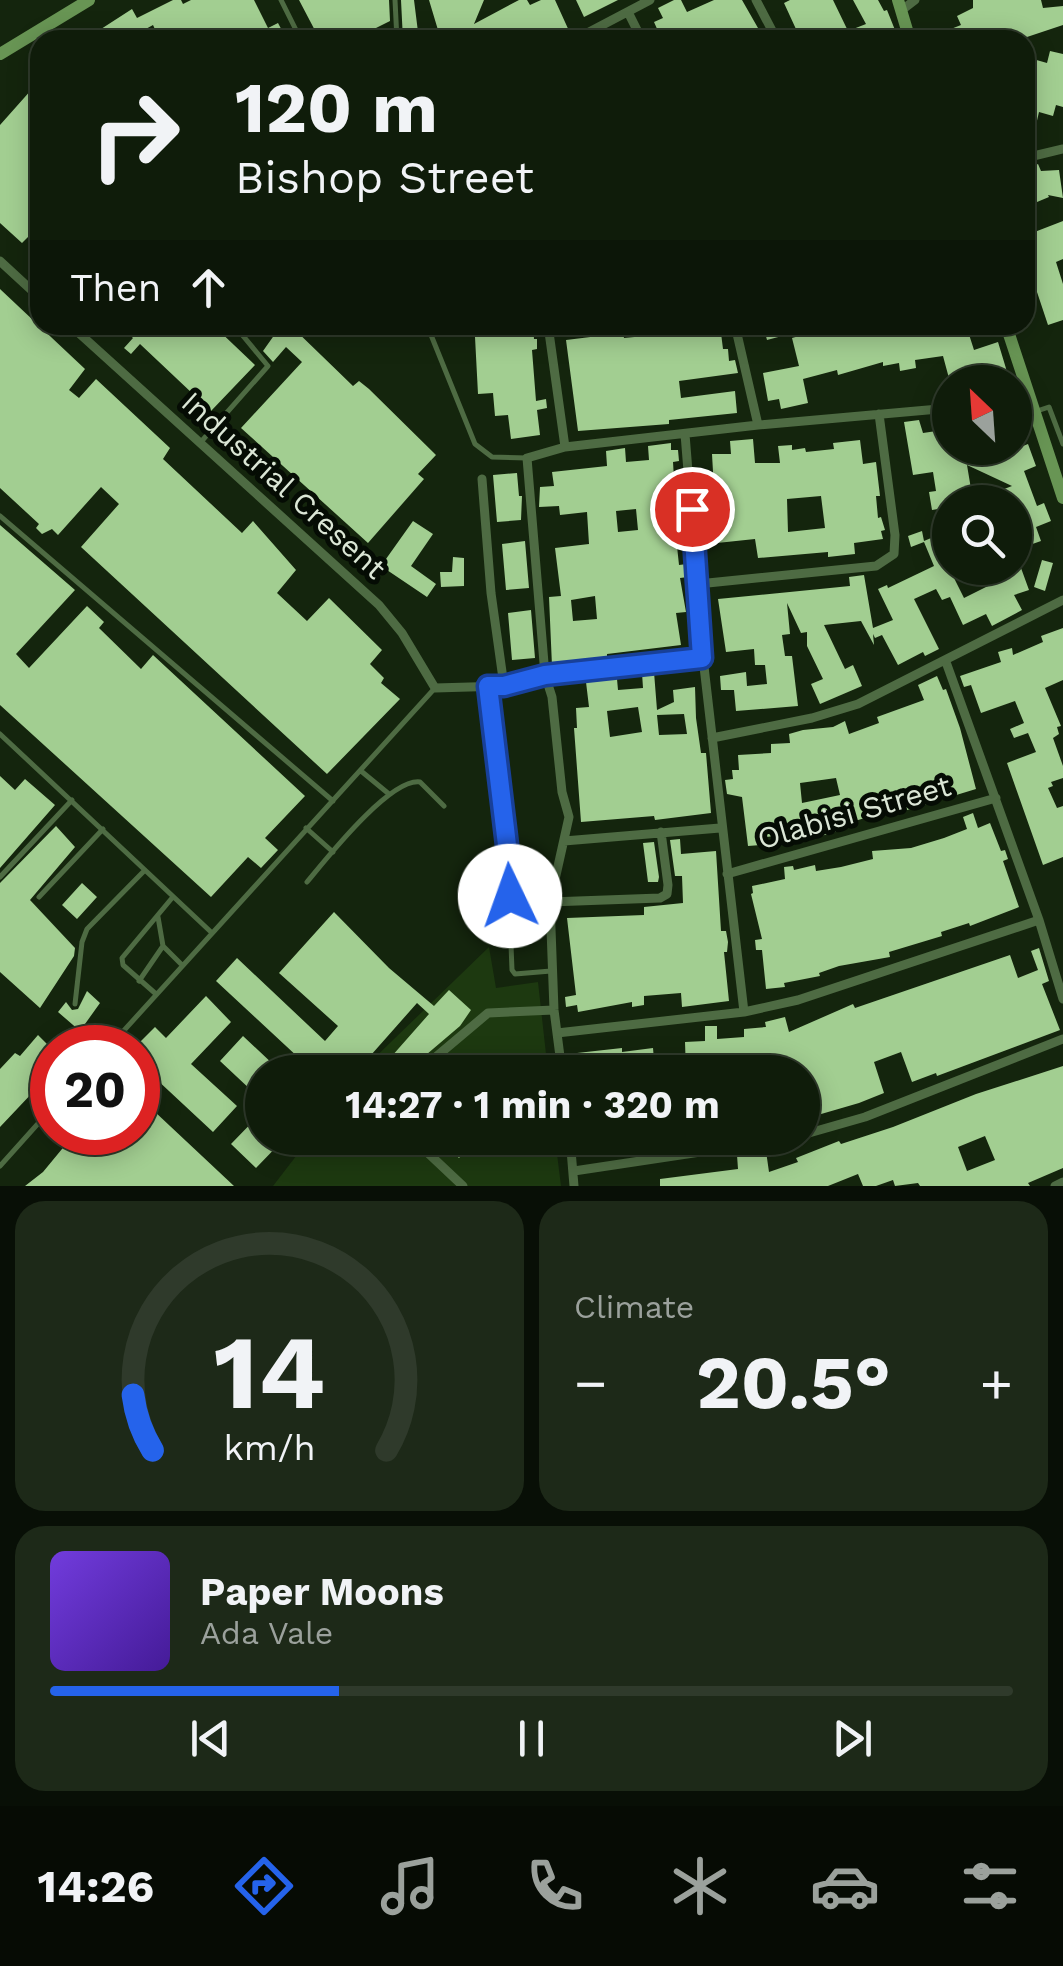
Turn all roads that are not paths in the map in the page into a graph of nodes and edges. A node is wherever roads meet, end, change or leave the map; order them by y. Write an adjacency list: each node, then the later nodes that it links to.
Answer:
1 (89, 0): 9 (main road)
2 (281, 0): 10 (lane)
3 (394, 0): 11 (lane)
4 (650, 0): 8 (street)
5 (756, 0): 14 (street)
6 (915, 0): 7 (street)
7 (900, 5): 15 (main road)
8 (628, 12): 12 (street); 13 (street)
9 (40, 30)
10 (296, 30)
11 (396, 30)
12 (593, 30)
13 (637, 30)
14 (772, 30)
15 (907, 30)
16 (30, 36): 17 (main road)
17 (0, 54)
18 (1063, 149): 19 (street)
19 (1035, 156)
20 (0, 262): 21 (street)
21 (30, 289)
22 (81, 335): 33 (street, Industrial Cresent)
23 (242, 335): 33 (lane)
24 (431, 335): 36 (lane)
25 (549, 335): 35 (street)
26 (737, 335): 31 (street)
27 (1009, 335): 28 (main road)
28 (1034, 406): 34 (lane); 38 (main road)
29 (932, 410): 30 (street)
30 (879, 414): 31 (street); 40 (street)
31 (758, 425): 32 (street)
32 (686, 434): 35 (street); 40 (street)
33 (200, 443): 47 (street, Industrial Cresent)
34 (1063, 444)
35 (565, 447): 36 (street)
36 (527, 458): 44 (street)
37 (482, 479): 46 (street)
38 (1063, 498)
39 (0, 516): 54 (lane)
40 (698, 584): 42 (street)
41 (1061, 603): 43 (street)
42 (702, 658): 44 (street); 49 (street)
43 (946, 662): 49 (street); 52 (street)
44 (540, 676): 46 (street); 60 (street)
45 (488, 686): 46 (street); 47 (street); 74 (lane)
46 (504, 686)
47 (435, 688): 50 (lane)
48 (0, 734): 53 (lane)
49 (712, 738): 57 (street)
50 (361, 771): 51 (lane); 54 (lane)
51 (389, 794): 55 (lane); 61 (lane)
52 (996, 798): 63 (street, Olabisi Street); 70 (street)
53 (72, 800): 58 (lane); 64 (lane)
54 (333, 801): 56 (lane)
55 (444, 806)
56 (306, 828): 61 (lane); 71 (lane)
57 (720, 828): 59 (street); 63 (street)
58 (103, 829): 62 (lane); 66 (lane)
59 (661, 832): 60 (street); 68 (street)
60 (564, 842): 68 (street)
61 (333, 852): 65 (lane)
62 (145, 870): 67 (lane); 78 (lane)
63 (727, 874): 80 (street)
64 (0, 877)
65 (307, 882)
66 (39, 897)
67 (172, 898): 69 (lane); 71 (lane)
68 (550, 902): 74 (street)
69 (158, 917): 72 (lane); 75 (lane)
70 (1040, 920): 77 (street); 80 (street)
71 (211, 932): 73 (lane)
72 (163, 946): 73 (lane); 75 (lane)
73 (182, 965): 76 (lane)
74 (553, 971): 79 (street)
75 (140, 980): 76 (lane)
76 (156, 994): 81 (lane)
77 (1063, 999)
78 (75, 1004)
79 (554, 1010): 82 (street); 84 (street)
80 (744, 1012): 82 (street)
81 (128, 1025)
82 (557, 1033): 85 (street)
83 (1063, 1040): 86 (street)
84 (437, 1055)
85 (560, 1055)
86 (820, 1130)
87 (30, 1133): 91 (lane)
88 (430, 1155): 94 (street)
89 (572, 1155): 92 (street)
90 (680, 1155): 92 (street)
91 (0, 1166)
92 (574, 1171): 95 (street)
93 (1063, 1182): 96 (street)
94 (463, 1186)
95 (574, 1186)
96 (1055, 1186)

